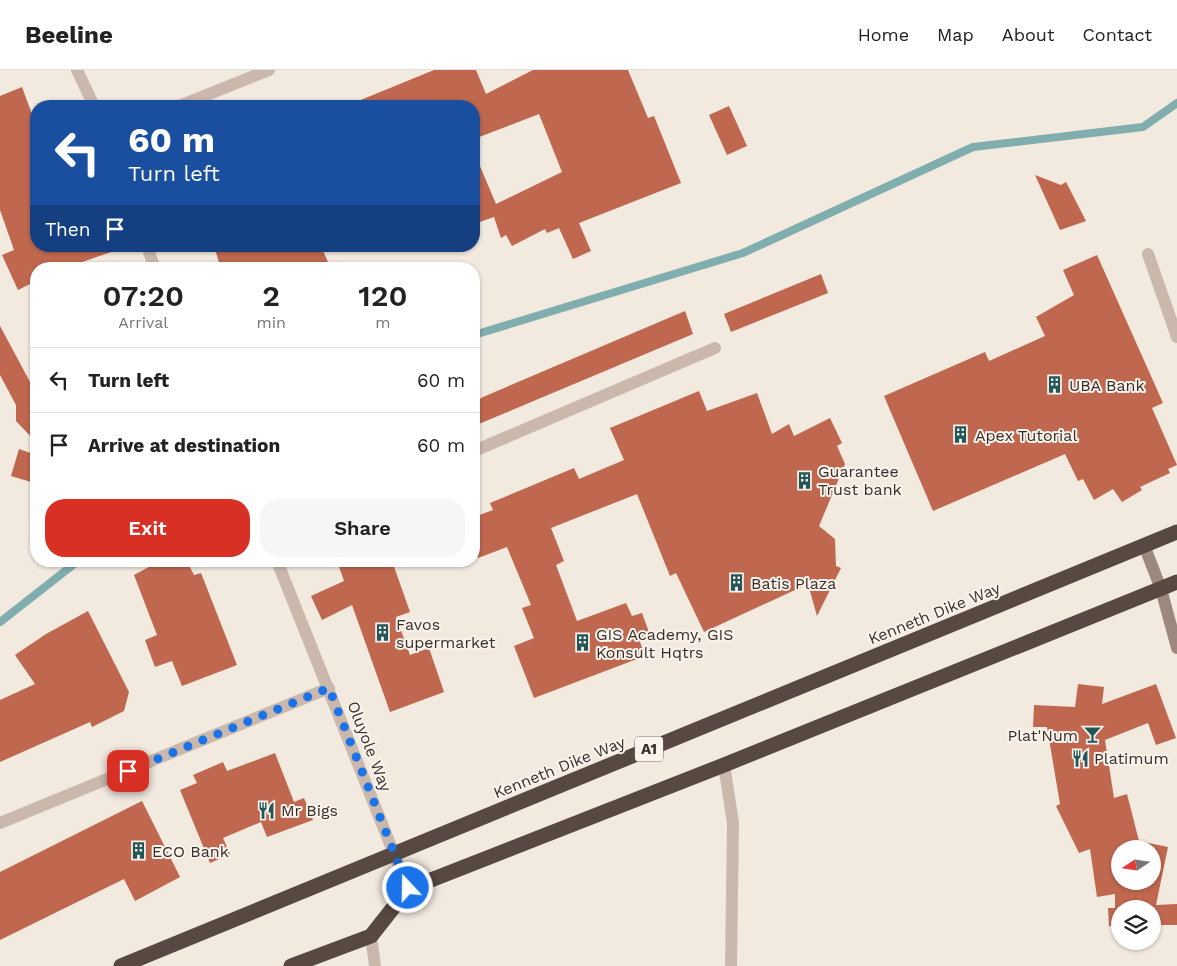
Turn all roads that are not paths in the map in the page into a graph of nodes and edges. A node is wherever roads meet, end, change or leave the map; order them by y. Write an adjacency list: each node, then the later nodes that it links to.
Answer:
1 (77, 70): 3 (street)
2 (269, 70): 4 (street)
3 (91, 100)
4 (194, 100)
5 (1148, 254): 6 (street)
6 (1177, 337)
7 (715, 348): 8 (street)
8 (480, 448)
9 (1177, 532): 10 (highway, Kenneth Dike Way / A1)
10 (1144, 545): 13 (main road); 18 (highway, Kenneth Dike Way / A1)
11 (279, 567): 15 (street, Oluyole Way)
12 (1177, 582): 13 (highway)
13 (1161, 589): 14 (main road); 16 (highway)
14 (1177, 648)
15 (329, 688): 17 (street); 18 (street, Oluyole Way)
16 (724, 765): 19 (highway); 24 (street)
17 (0, 823)
18 (394, 853): 19 (street, Oluyole Way); 21 (highway, Kenneth Dike Way / A1)
19 (408, 888): 20 (highway)
20 (371, 936): 22 (highway); 23 (street)
21 (121, 966)
22 (291, 966)
23 (375, 966)
24 (731, 966)

